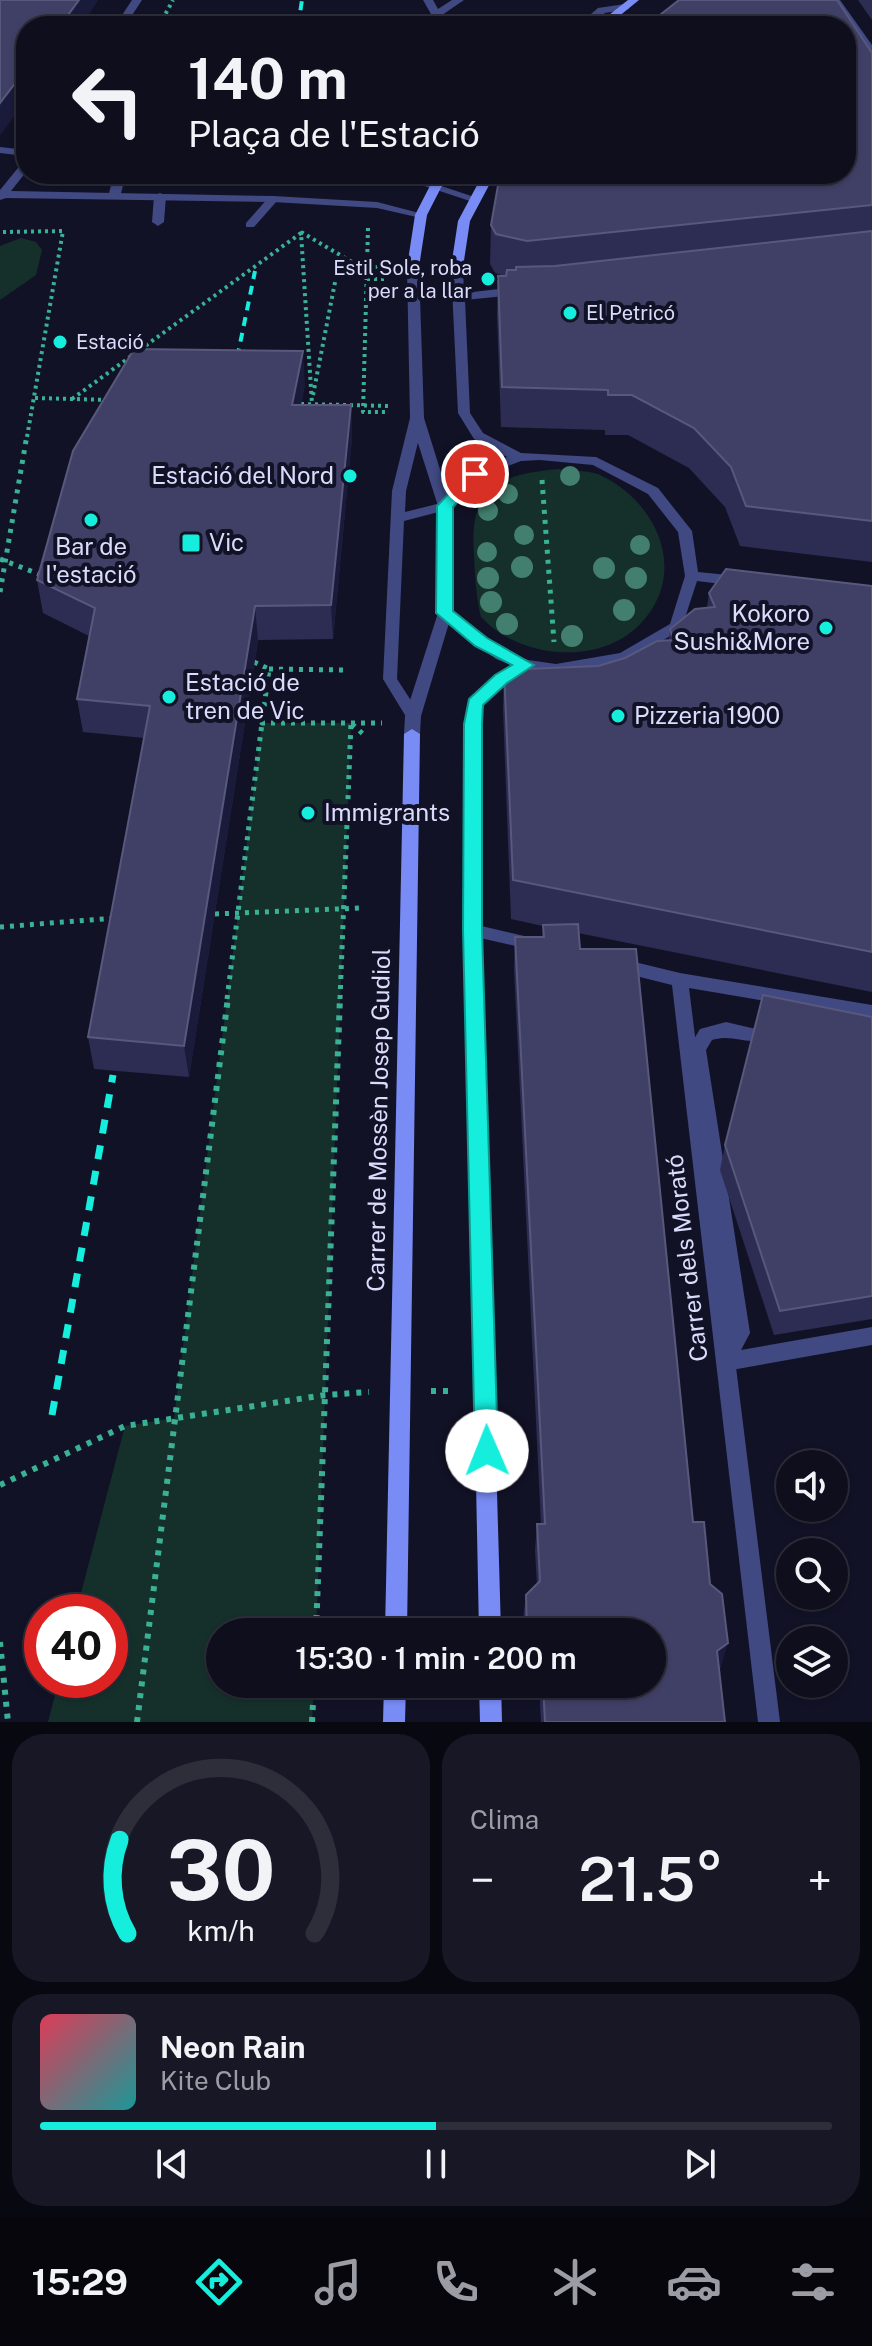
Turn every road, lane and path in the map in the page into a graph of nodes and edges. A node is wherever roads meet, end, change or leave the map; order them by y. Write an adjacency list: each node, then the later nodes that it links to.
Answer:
1 (428, 0): 4 (street)
2 (459, 0): 4 (street)
3 (629, 4): 5 (street)
4 (437, 15)
5 (594, 16)
6 (856, 30): 7 (street)
7 (872, 52)
8 (16, 177): 14 (street)
9 (117, 184): 16 (street)
10 (424, 184): 13 (street)
11 (435, 184): 13 (street)
12 (483, 184): 18 (street)
13 (433, 187): 18 (street); 19 (street)
14 (1, 195): 16 (street)
15 (160, 196): 16 (street); 17 (street); 20 (street)
16 (114, 197)
17 (273, 199): 19 (street); 22 (street)
18 (474, 199): 29 (street)
19 (421, 215): 37 (street)
20 (158, 222)
21 (369, 224): 26 (path)
22 (250, 225)
23 (3, 232): 30 (path)
24 (301, 233): 25 (path); 31 (path); 34 (path)
25 (361, 267): 26 (path); 34 (path)
26 (367, 267): 27 (path); 35 (path)
27 (384, 267)
28 (538, 289): 29 (street)
29 (458, 297): 39 (street)
30 (35, 398): 31 (path); 42 (path)
31 (72, 399): 32 (path)
32 (114, 400)
33 (301, 404): 34 (path)
34 (312, 404): 35 (path)
35 (363, 409): 36 (path)
36 (378, 409)
37 (417, 418): 40 (street, Carrer de Mossèn Josep Gudiol); 41 (street)
38 (540, 456): 39 (street); 43 (street); 51 (path)
39 (519, 457): 40 (street)
40 (445, 506): 41 (street); 47 (street, Carrer de Mossèn Josep Gudiol)
41 (397, 518): 56 (street)
42 (3, 560): 44 (path); 46 (path)
43 (692, 576): 45 (street); 51 (street)
44 (53, 579)
45 (747, 582)
46 (0, 592)
47 (445, 613): 49 (street); 56 (street, Carrer de Mossèn Josep Gudiol)
48 (254, 662): 50 (path)
49 (526, 665): 51 (street); 64 (street)
50 (269, 669): 52 (path); 53 (path)
51 (556, 669)
52 (344, 670)
53 (262, 723): 54 (path); 60 (path)
54 (351, 723): 55 (path); 57 (path); 59 (path, Carrer de Mossèn Josep Gudiol)
55 (364, 723)
56 (413, 725): 72 (street, Carrer de Mossèn Josep Gudiol)
57 (363, 734)
58 (361, 908): 59 (path)
59 (344, 909): 60 (path); 74 (path, Carrer de Mossèn Josep Gudiol)
60 (240, 913): 61 (path); 75 (path)
61 (215, 914)
62 (122, 918): 63 (path)
63 (0, 927)
64 (473, 930): 65 (street); 73 (street)
65 (547, 948)
66 (606, 962): 67 (street)
67 (680, 980): 68 (street); 71 (street, Carrer dels Morató)
68 (872, 1012)
69 (754, 1035): 71 (street)
70 (872, 1336): 71 (street)
71 (726, 1362): 89 (street, Carrer dels Morató)
72 (400, 1391): 73 (path); 74 (path); 78 (street, Carrer de Mossèn Josep Gudiol)
73 (486, 1391): 79 (street)
74 (325, 1395): 75 (path); 77 (path, Carrer de Mossèn Josep Gudiol)
75 (174, 1418): 76 (path); 85 (path)
76 (0, 1485)
77 (317, 1618)
78 (396, 1618)
79 (490, 1618)
80 (0, 1642): 84 (path)
81 (313, 1698): 86 (path)
82 (395, 1698): 87 (street)
83 (490, 1698): 88 (street)
84 (8, 1722)
85 (137, 1722)
86 (312, 1722)
87 (394, 1722)
88 (491, 1722)
89 (769, 1722)

